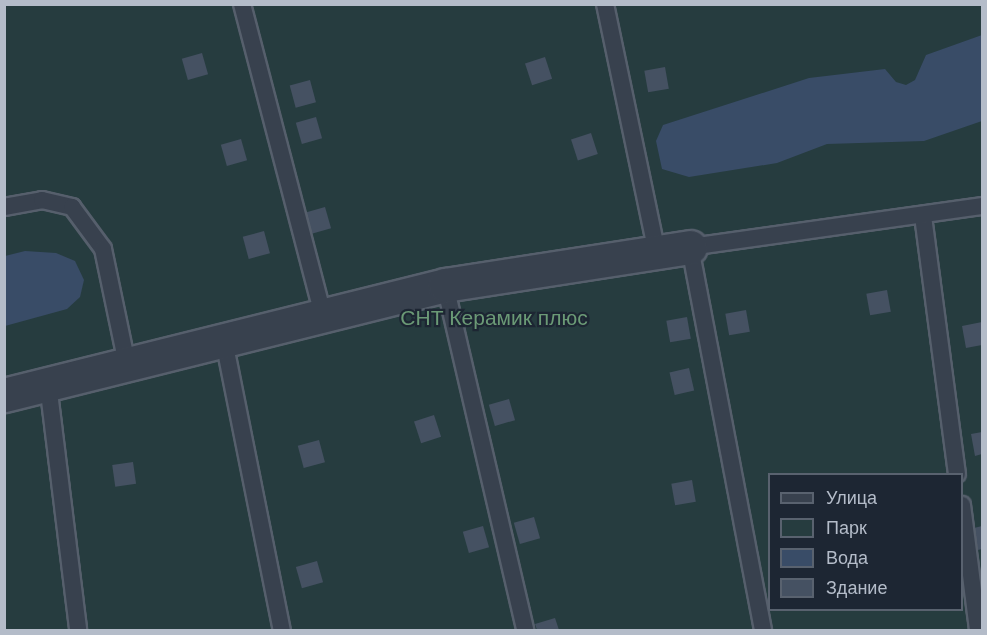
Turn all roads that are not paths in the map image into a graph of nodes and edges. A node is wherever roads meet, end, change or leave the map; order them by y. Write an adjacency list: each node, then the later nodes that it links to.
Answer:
1 (242, 4): 9 (lane)
2 (605, 4): 7 (lane)
3 (982, 206): 5 (lane)
4 (4, 207): 11 (lane)
5 (923, 216): 6 (lane); 14 (lane)
6 (690, 247): 7 (street); 19 (lane)
7 (657, 253): 8 (street)
8 (445, 285): 9 (street); 18 (lane)
9 (323, 316): 10 (street)
10 (224, 340): 11 (street); 17 (lane)
11 (127, 364): 12 (street)
12 (48, 384): 13 (street); 16 (lane)
13 (4, 395)
14 (957, 473)
15 (963, 513): 20 (lane)
16 (78, 630)
17 (282, 630)
18 (525, 630)
19 (763, 630)
20 (978, 630)

